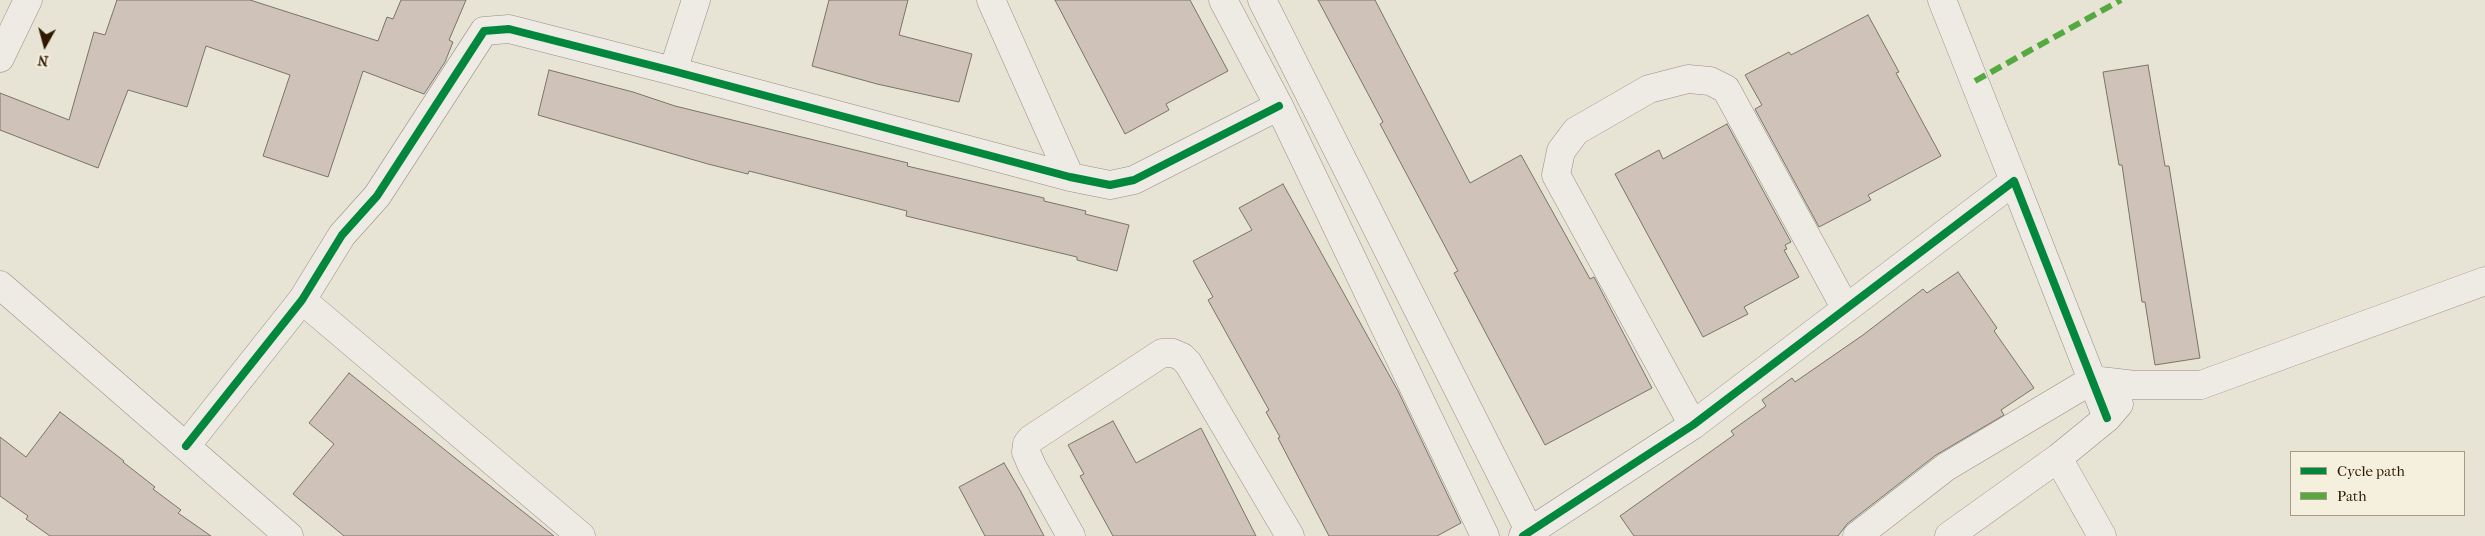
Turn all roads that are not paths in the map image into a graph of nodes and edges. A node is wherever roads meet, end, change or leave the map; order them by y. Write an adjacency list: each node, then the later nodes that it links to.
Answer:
1 (28, 0): 7 (street)
2 (696, 0): 8 (street)
3 (991, 0): 10 (street)
4 (1223, 0): 9 (street)
5 (1262, 0): 22 (street)
6 (1942, 0): 11 (street)
7 (0, 58)
8 (673, 71): 10 (street); 14 (street)
9 (1279, 106): 10 (street); 27 (street)
10 (1070, 177)
11 (2014, 181): 15 (street); 16 (street)
12 (2485, 281): 17 (street)
13 (0, 285): 20 (street)
14 (302, 300): 20 (street); 24 (street)
15 (1846, 309): 19 (street); 19 (street)
16 (2092, 380): 17 (street); 18 (street); 28 (street)
17 (2135, 386): 18 (street)
18 (2106, 418): 21 (street)
19 (1693, 425): 22 (street)
20 (186, 446): 23 (street)
21 (2058, 458): 29 (street); 30 (street)
22 (1528, 534)
23 (289, 536)
24 (581, 536)
25 (1070, 536): 26 (street)
26 (1290, 536)
27 (1485, 536)
28 (1857, 536)
29 (1949, 536)
30 (2102, 536)

